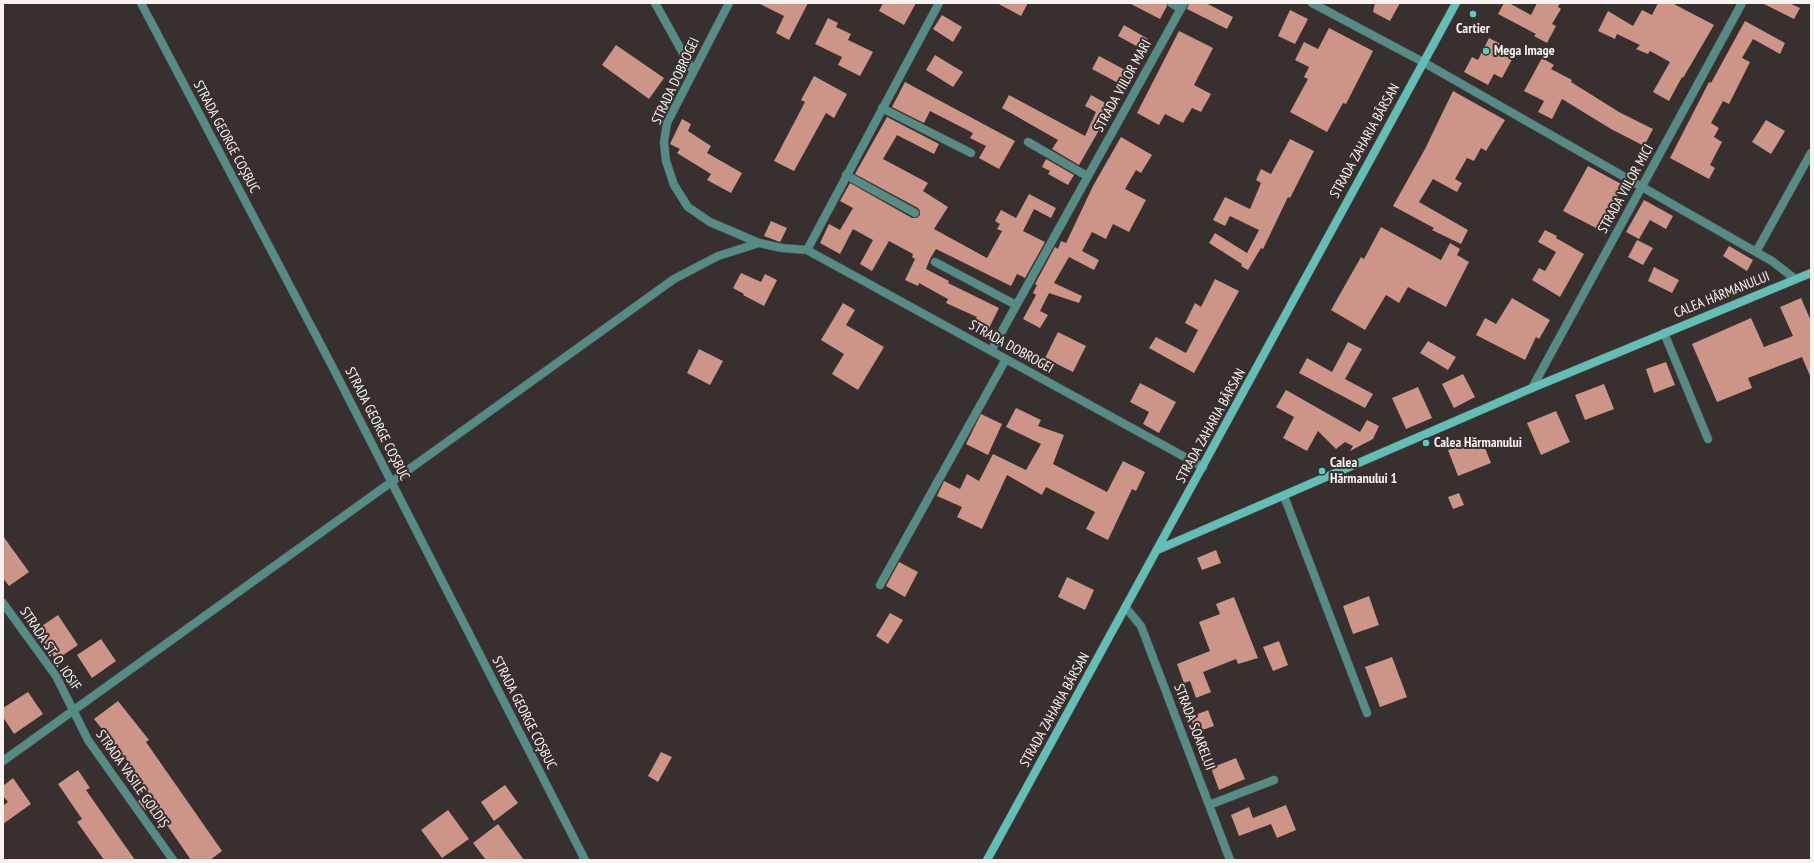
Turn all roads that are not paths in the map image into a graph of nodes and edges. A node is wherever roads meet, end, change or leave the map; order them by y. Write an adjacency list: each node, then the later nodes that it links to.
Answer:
1 (141, 3): 33 (street, STRADA GEORGE COȘBUC)
2 (655, 3): 11 (street)
3 (729, 3): 11 (street, STRADA DOBROGEI)
4 (939, 3): 12 (street)
5 (1171, 3): 9 (street, STRADA VIILOR MARI)
6 (1312, 3): 10 (street)
7 (1456, 3): 10 (main road, STRADA ZAHARIA BÂRSAN)
8 (1742, 3): 18 (street, STRADA VIILOR MICI)
9 (1183, 6): 17 (street, STRADA VIILOR MARI)
10 (1423, 62): 18 (street); 32 (main road, STRADA ZAHARIA BÂRSAN)
11 (694, 71): 20 (street, STRADA DOBROGEI)
12 (882, 108): 14 (street); 16 (street)
13 (1028, 142): 17 (street)
14 (971, 153)
15 (1811, 154): 22 (street)
16 (846, 176): 19 (street); 21 (street)
17 (1088, 176): 26 (street, STRADA VIILOR MARI)
18 (1641, 188): 22 (street); 30 (street, STRADA VIILOR MICI)
19 (915, 213)
20 (759, 243): 21 (street, STRADA DOBROGEI); 33 (street)
21 (807, 250): 28 (street, STRADA DOBROGEI)
22 (1756, 252): 25 (street)
23 (935, 262): 26 (street)
24 (1811, 273): 25 (main road, CALEA HĂRMANULUI)
25 (1795, 279): 27 (main road, CALEA HĂRMANULUI)
26 (1016, 305): 28 (street, STRADA VIILOR MARI)
27 (1664, 333): 30 (main road, CALEA HĂRMANULUI); 31 (street)
28 (991, 351): 29 (street, STRADA DOBROGEI)
29 (1006, 359): 32 (street, STRADA DOBROGEI); 36 (street)
30 (1532, 388): 34 (main road, CALEA HĂRMANULUI)
31 (1708, 439)
32 (1203, 467): 35 (main road, STRADA ZAHARIA BÂRSAN)
33 (392, 482): 39 (street); 45 (street, STRADA GEORGE COȘBUC)
34 (1284, 496): 35 (main road, CALEA HĂRMANULUI); 40 (street)
35 (1157, 550): 38 (main road, STRADA ZAHARIA BÂRSAN)
36 (880, 585)
37 (3, 603): 39 (street, STRADA ST. O. IOSIF)
38 (1126, 608): 43 (street, STRADA SOARELUI); 46 (main road, STRADA ZAHARIA BÂRSAN)
39 (74, 711): 41 (street); 44 (street, STRADA VASILE GOLDIȘ)
40 (1367, 713)
41 (3, 761)
42 (1274, 780): 43 (street)
43 (1209, 805): 47 (street, STRADA SOARELUI)
44 (173, 860)
45 (584, 860)
46 (987, 860)
47 (1230, 860)

